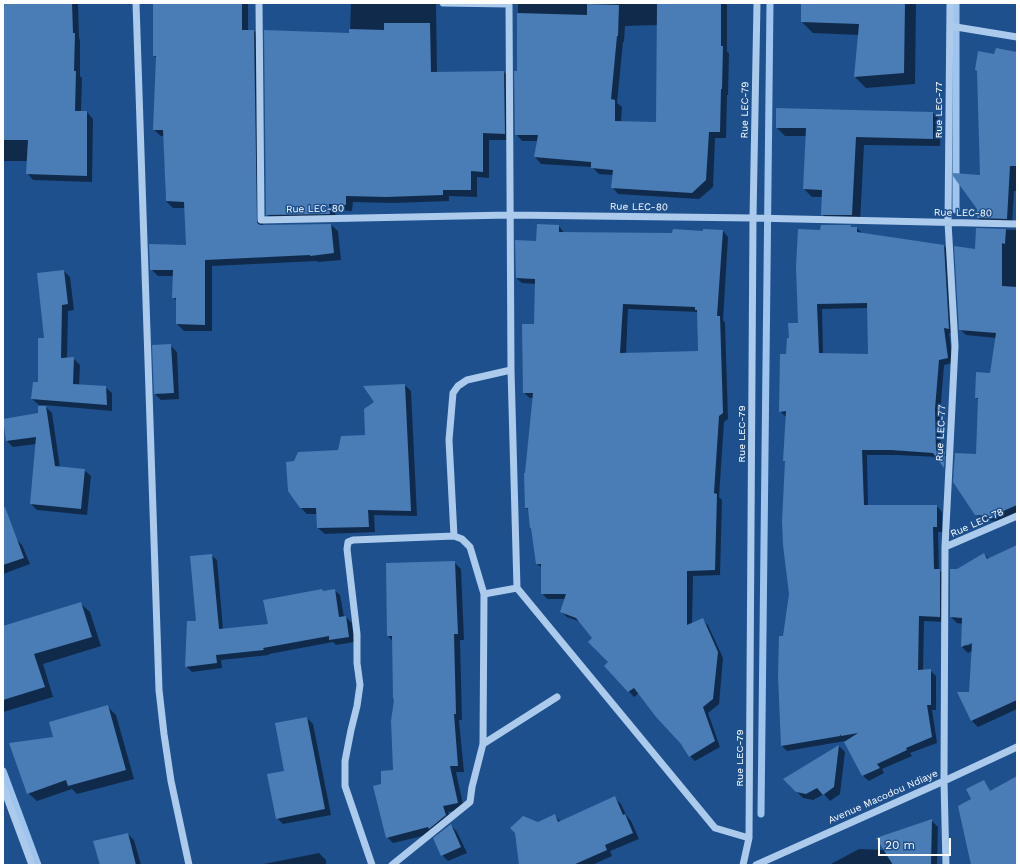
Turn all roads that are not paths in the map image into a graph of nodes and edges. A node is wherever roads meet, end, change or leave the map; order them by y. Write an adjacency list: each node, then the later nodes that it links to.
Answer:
1 (136, 3): 26 (street)
2 (259, 3): 9 (street, Rue LEC-80)
3 (444, 3): 4 (street)
4 (509, 3): 9 (street)
5 (756, 3): 10 (street, Rue LEC-79)
6 (950, 3): 7 (street, Rue LEC-77)
7 (950, 26): 8 (street); 11 (street, Rue LEC-77)
8 (1017, 37)
9 (510, 215): 10 (street, Rue LEC-80); 13 (street)
10 (754, 218): 11 (street, Rue LEC-80); 24 (street, Rue LEC-79)
11 (948, 222): 12 (street, Rue LEC-80); 16 (street, Rue LEC-77)
12 (1017, 224)
13 (511, 370): 15 (street); 17 (street)
14 (1017, 516): 16 (street, Rue LEC-78)
15 (454, 536): 18 (street); 27 (street)
16 (945, 547): 22 (street, Rue LEC-77)
17 (517, 588): 18 (street); 24 (street)
18 (484, 594): 20 (street)
19 (557, 697): 20 (street)
20 (483, 744): 28 (street)
21 (1017, 747): 22 (street, Avenue Macodou Ndiaye)
22 (944, 781): 30 (street, Avenue Macodou Ndiaye); 31 (street, Rue LEC-77)
23 (3, 787): 25 (street)
24 (749, 838): 29 (street, Rue LEC-79)
25 (32, 865)
26 (189, 865)
27 (372, 865)
28 (392, 865)
29 (743, 865)
30 (756, 865)
31 (946, 865)

